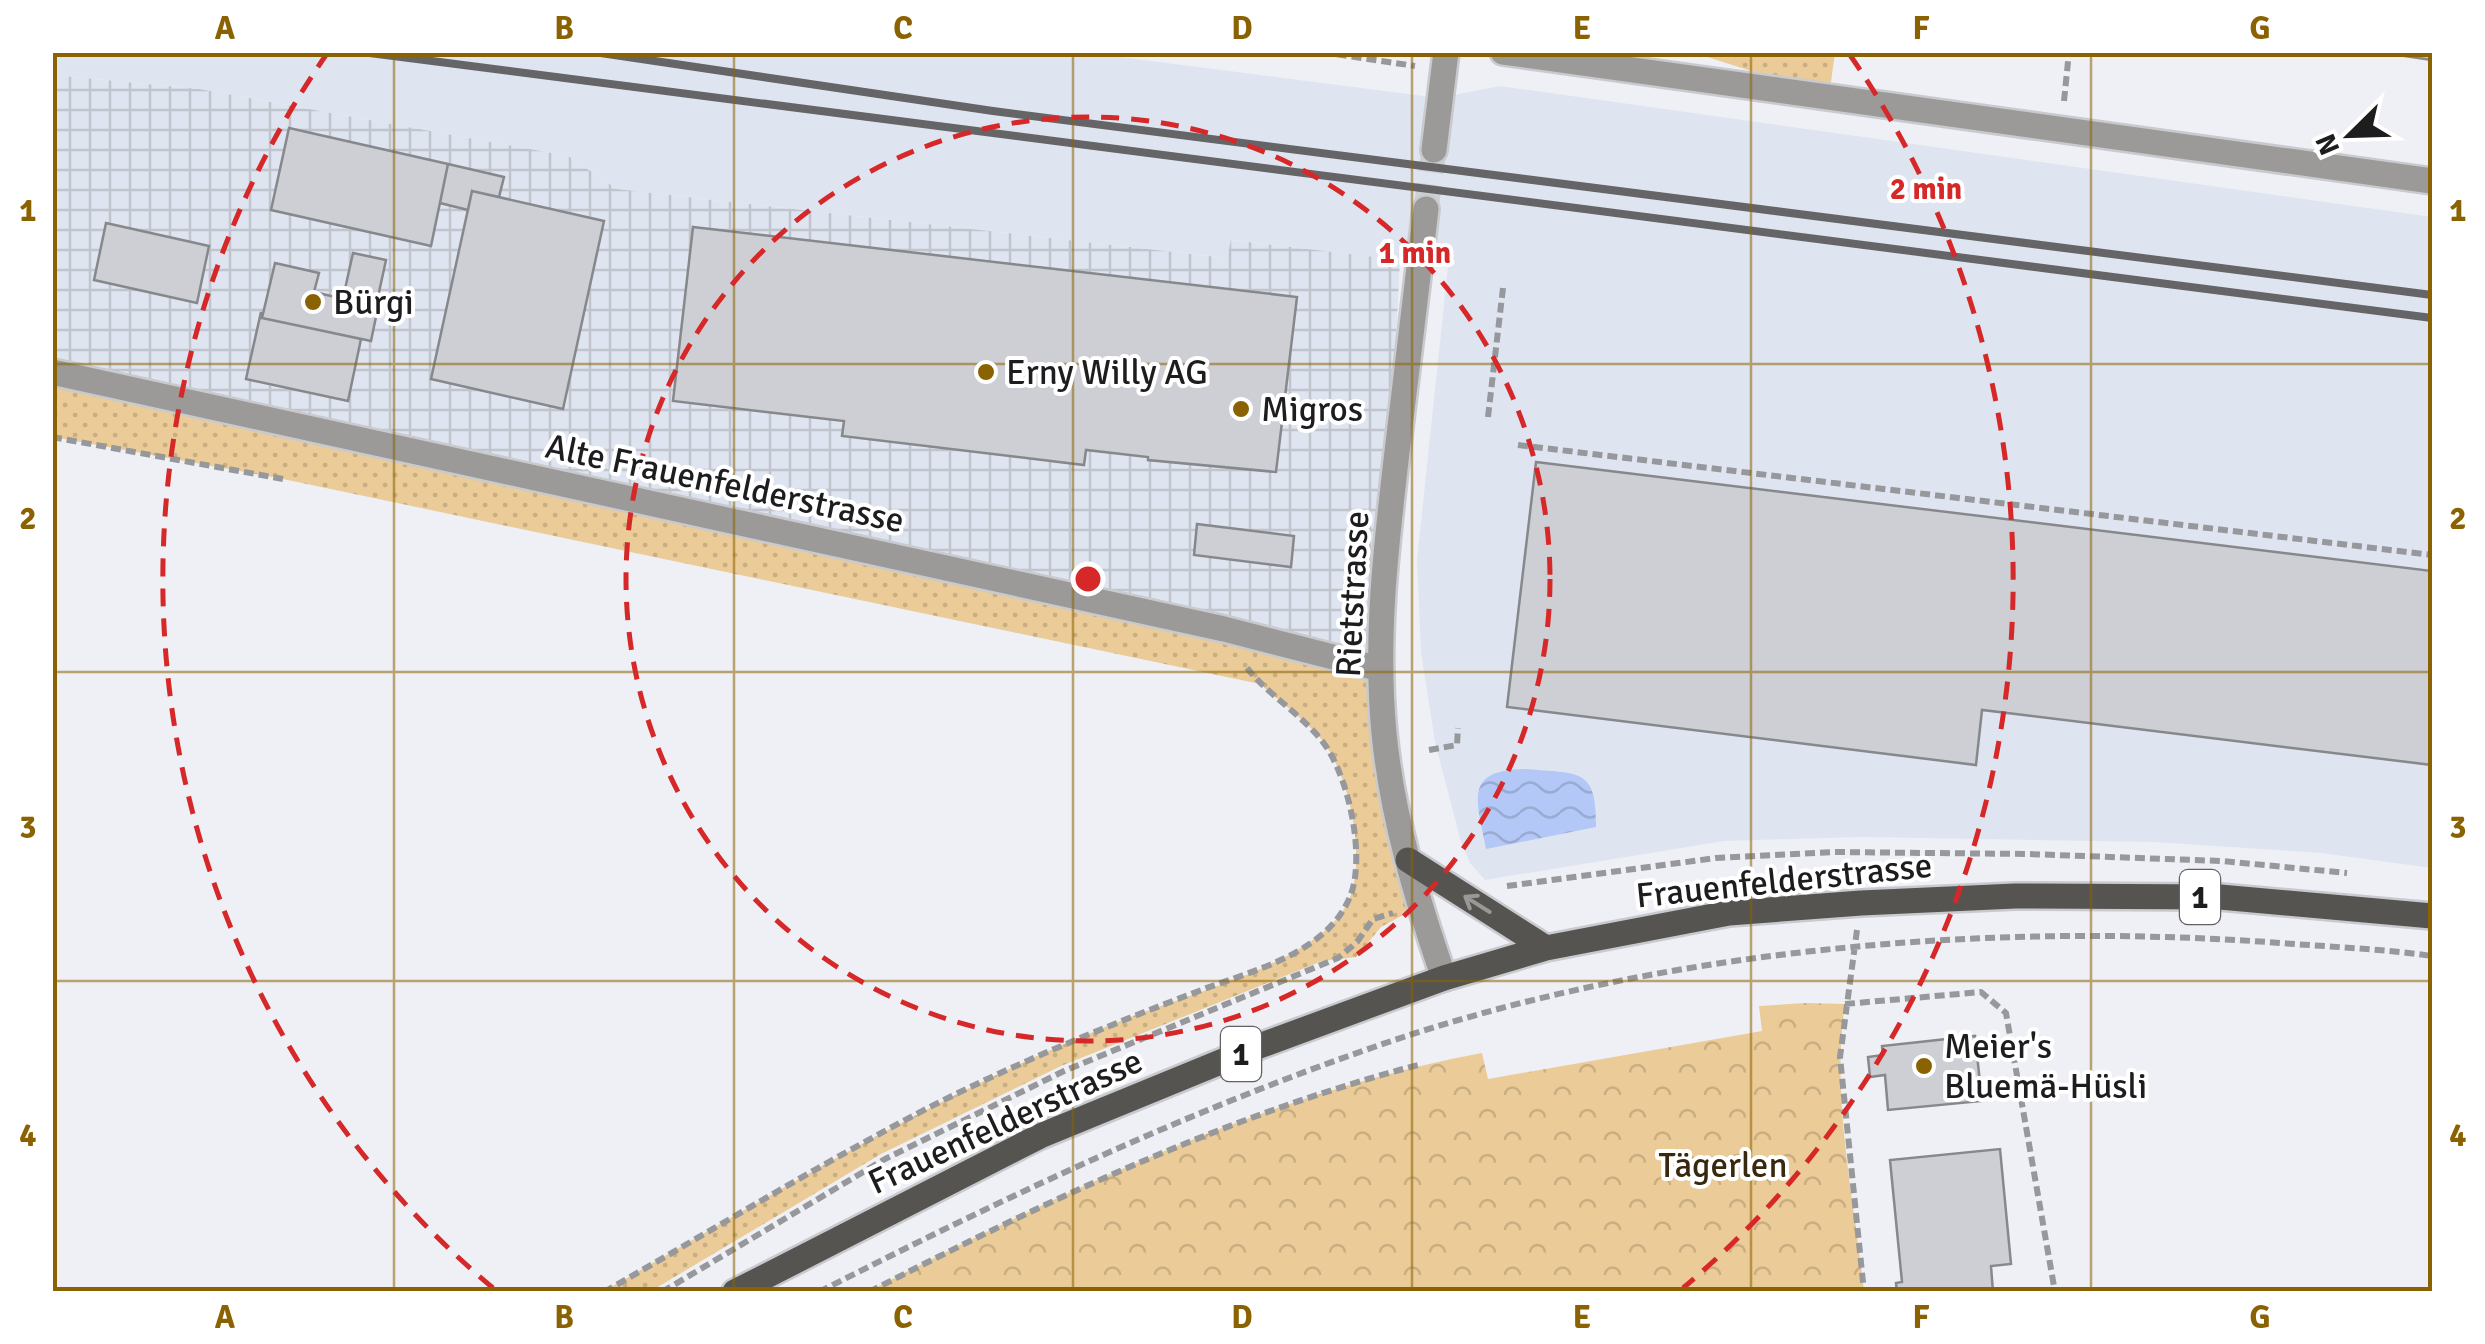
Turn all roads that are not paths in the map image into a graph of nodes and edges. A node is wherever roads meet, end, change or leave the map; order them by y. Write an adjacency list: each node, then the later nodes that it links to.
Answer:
1 (1503, 52): 4 (street)
2 (1445, 61): 3 (street)
3 (1434, 150)
4 (2432, 181)
5 (1426, 209): 7 (street, Rietstrasse)
6 (52, 372): 7 (street, Alte Frauenfelderstrasse)
7 (1380, 669): 8 (street, Rietstrasse)
8 (1408, 860): 10 (main road, one-way to 8); 11 (street, Rietstrasse)
9 (2432, 916): 10 (main road, Frauenfelderstrasse / 1)
10 (1546, 948): 11 (main road, Frauenfelderstrasse / 1)
11 (1444, 978): 12 (main road, Frauenfelderstrasse / 1)
12 (735, 1292)

